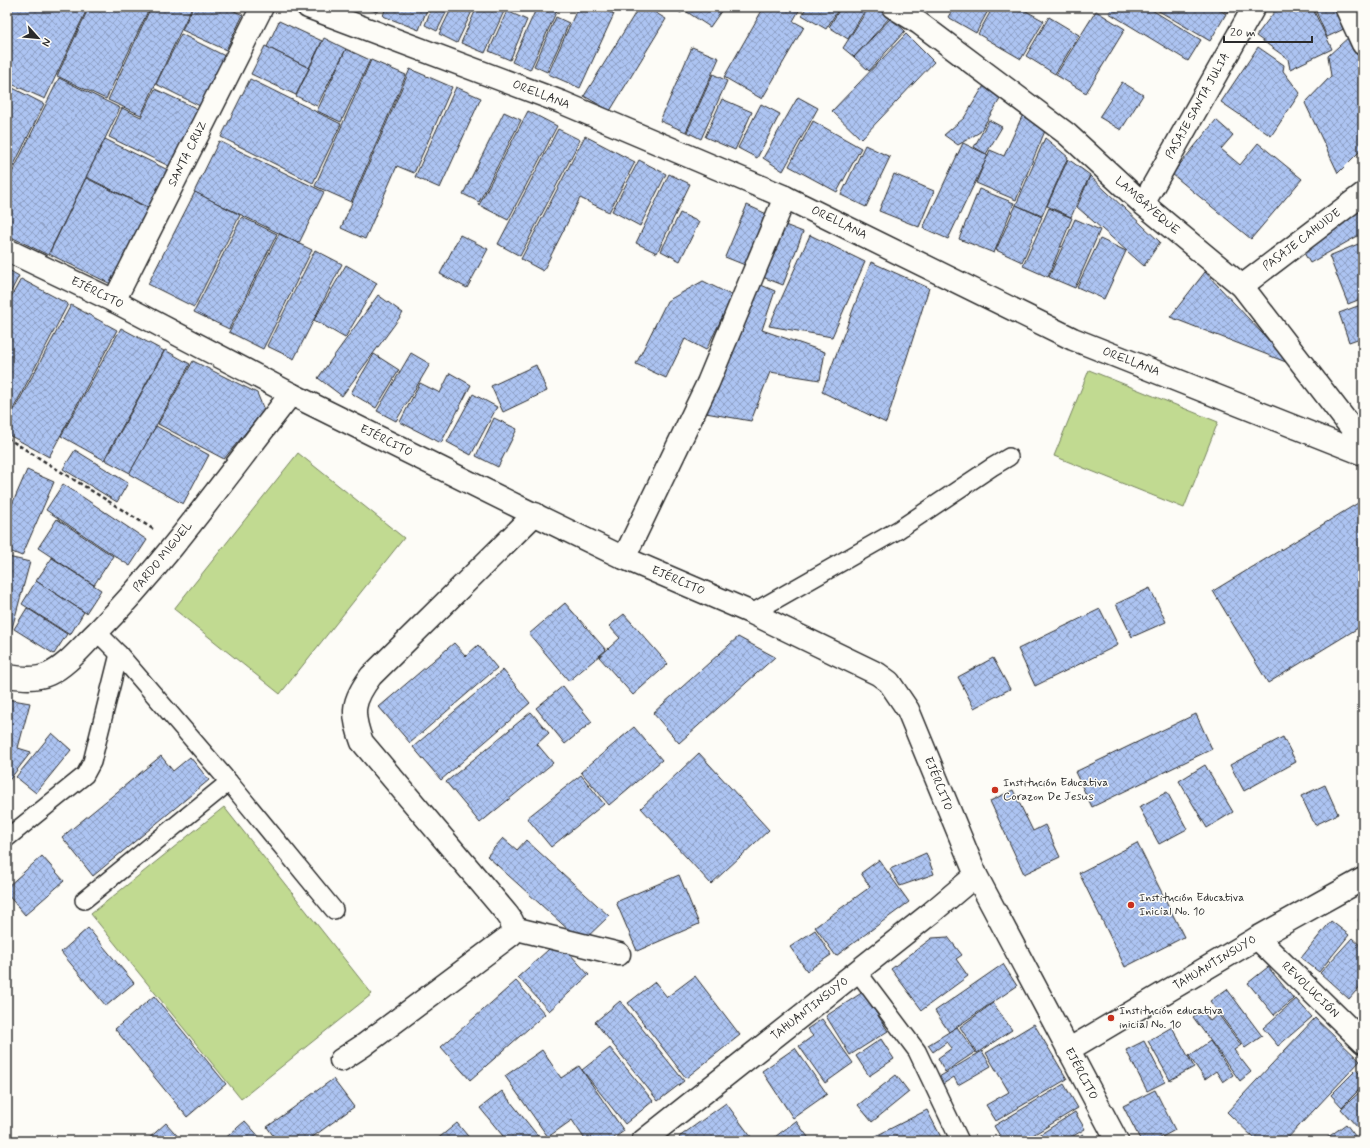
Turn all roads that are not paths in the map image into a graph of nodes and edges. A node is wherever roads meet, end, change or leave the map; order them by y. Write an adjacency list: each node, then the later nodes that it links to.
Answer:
1 (262, 7): 13 (street, SANTA CRUZ)
2 (308, 7): 9 (street, ORELLANA)
3 (893, 7): 6 (street, LAMBAYEQUE)
4 (1254, 7): 10 (street, PASAJE SANTA JULIA)
5 (1346, 7): 7 (street)
6 (912, 15): 10 (street, LAMBAYEQUE)
7 (1363, 44)
8 (1363, 194): 12 (street, PASAJE CAHUIDE)
9 (785, 197): 16 (street, ORELLANA); 19 (street)
10 (1143, 204): 12 (street, LAMBAYEQUE)
11 (7, 250): 13 (street, EJÉRCITO)
12 (1242, 286): 15 (street, LAMBAYEQUE)
13 (114, 301): 14 (street, EJÉRCITO)
14 (291, 394): 18 (street, EJÉRCITO); 21 (street, PARDO MIGUEL)
15 (1363, 443)
16 (1363, 454)
17 (1009, 457): 20 (lane)
18 (535, 514): 19 (street, EJÉRCITO); 30 (street)
19 (624, 558): 20 (street, EJÉRCITO)
20 (752, 613): 26 (street, EJÉRCITO)
21 (97, 632): 22 (lane); 23 (street, PARDO MIGUEL)
22 (119, 654): 24 (lane); 25 (lane)
23 (7, 676)
24 (229, 782): 28 (lane); 29 (lane)
25 (7, 838)
26 (976, 875): 33 (street, TAHUANTINSUYO); 35 (street, EJÉRCITO)
27 (1363, 879): 31 (street, TAHUANTINSUYO)
28 (84, 900)
29 (334, 910)
30 (513, 928): 32 (street); 36 (street)
31 (1257, 938): 34 (street, REVOLUCIÓN); 35 (street, TAHUANTINSUYO)
32 (620, 954)
33 (857, 971): 37 (street, TAHUANTINSUYO); 38 (lane)
34 (1363, 1042)
35 (1068, 1050): 39 (street, EJÉRCITO)
36 (341, 1060)
37 (643, 1141)
38 (960, 1141)
39 (1117, 1141)

